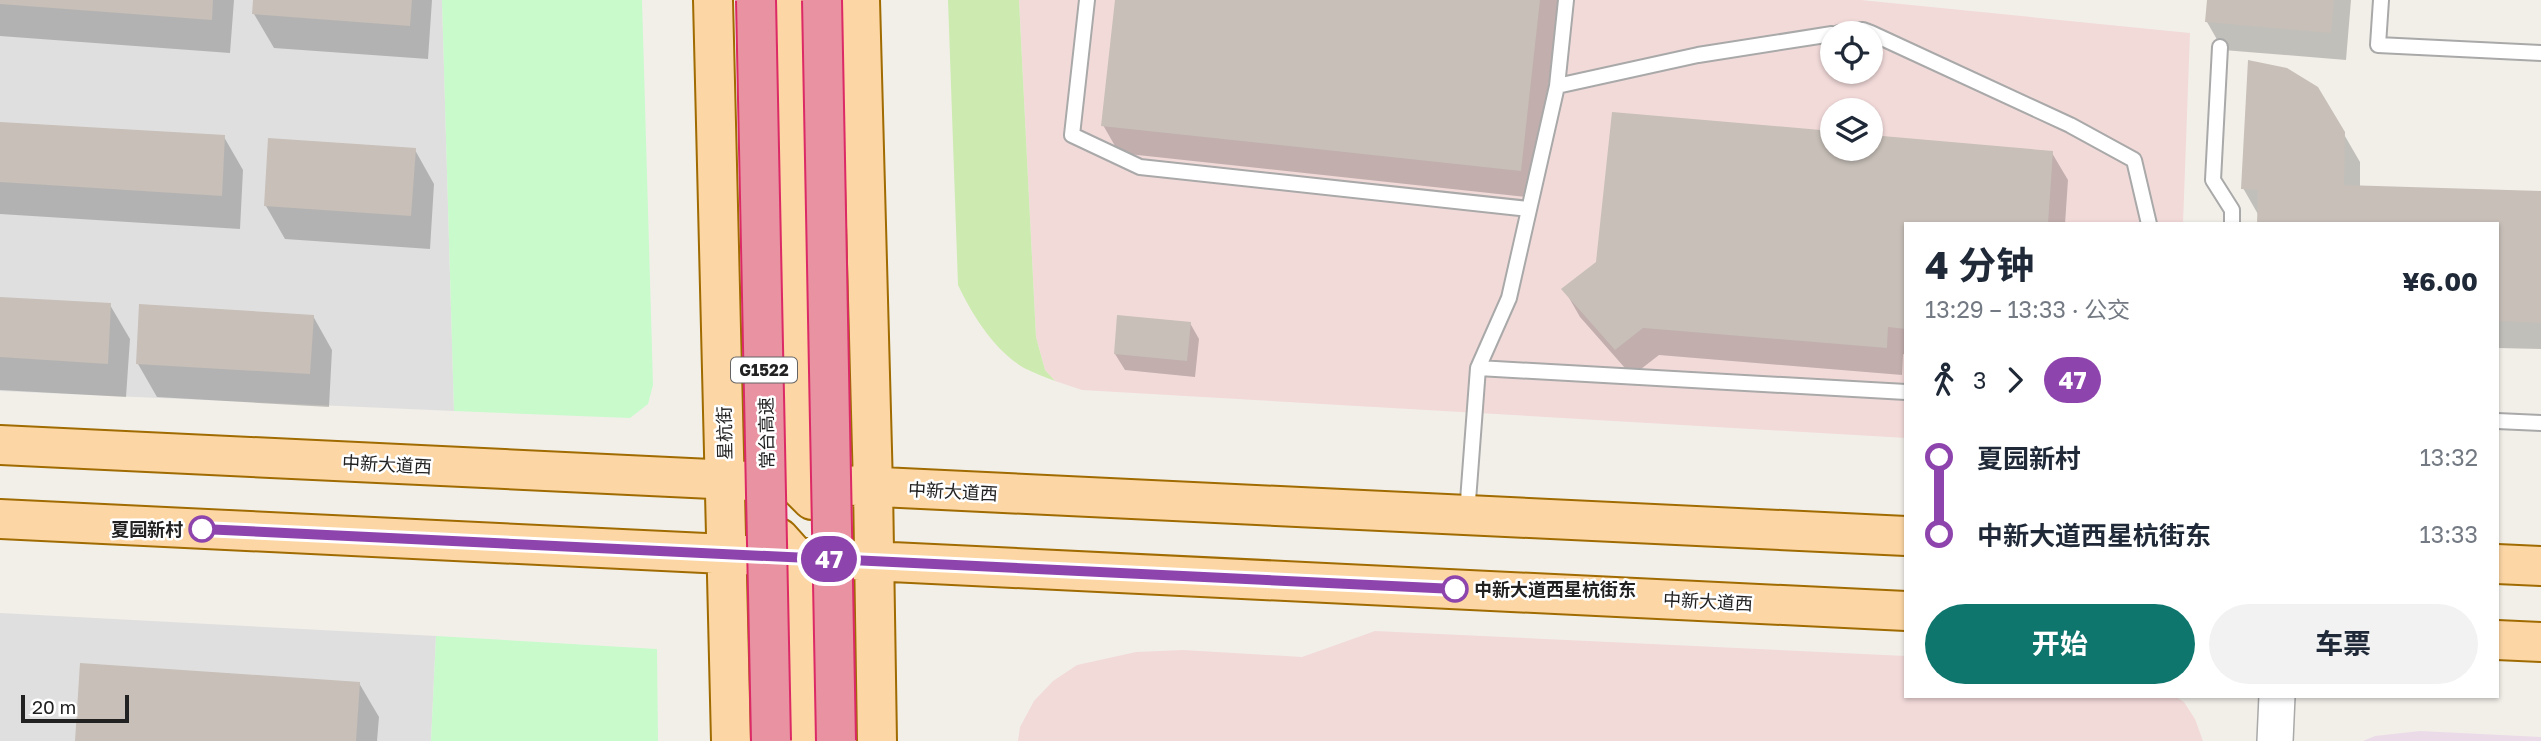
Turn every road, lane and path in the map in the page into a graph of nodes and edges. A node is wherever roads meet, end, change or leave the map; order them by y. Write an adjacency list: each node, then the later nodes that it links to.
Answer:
1 (713, 0): 22 (main road, 星杭街)
2 (755, 0): 38 (highway, 常台高速 / G1522, bridge)
3 (786, 0): 23 (main road)
4 (822, 0): 40 (highway, bridge)
5 (860, 0): 24 (main road)
6 (1087, 0): 14 (lane)
7 (1566, 0): 13 (lane)
8 (2381, 0): 12 (lane)
9 (1820, 36): 13 (lane)
10 (1883, 39): 15 (lane)
11 (2220, 47): 16 (lane)
12 (2541, 53)
13 (1557, 86): 14 (lane)
14 (1529, 209): 17 (lane)
15 (2149, 222)
16 (2232, 222)
17 (1478, 368): 18 (lane); 25 (lane)
18 (1904, 392)
19 (2499, 421): 20 (lane)
20 (2541, 423)
21 (0, 445): 22 (main road, 中新大道西)
22 (725, 480): 23 (main road, 中新大道西); 28 (main road, 星杭街); 29 (main road)
23 (795, 483): 24 (main road, 中新大道西); 30 (main road)
24 (873, 487): 25 (main road, 中新大道西); 30 (main road)
25 (1467, 515): 27 (main road, 中新大道西)
26 (0, 519): 28 (main road, 中新大道西)
27 (1904, 536)
28 (727, 554): 29 (main road, 中新大道西); 37 (main road, 星杭街)
29 (796, 557): 30 (main road, 中新大道西); 39 (main road)
30 (873, 561): 33 (main road, 中新大道西); 41 (main road)
31 (2499, 564): 32 (main road)
32 (2541, 566)
33 (1904, 611)
34 (2499, 640): 35 (main road)
35 (2541, 642)
36 (2277, 698): 42 (street)
37 (731, 741)
38 (771, 741)
39 (800, 741)
40 (835, 741)
41 (877, 741)
42 (2275, 741)

